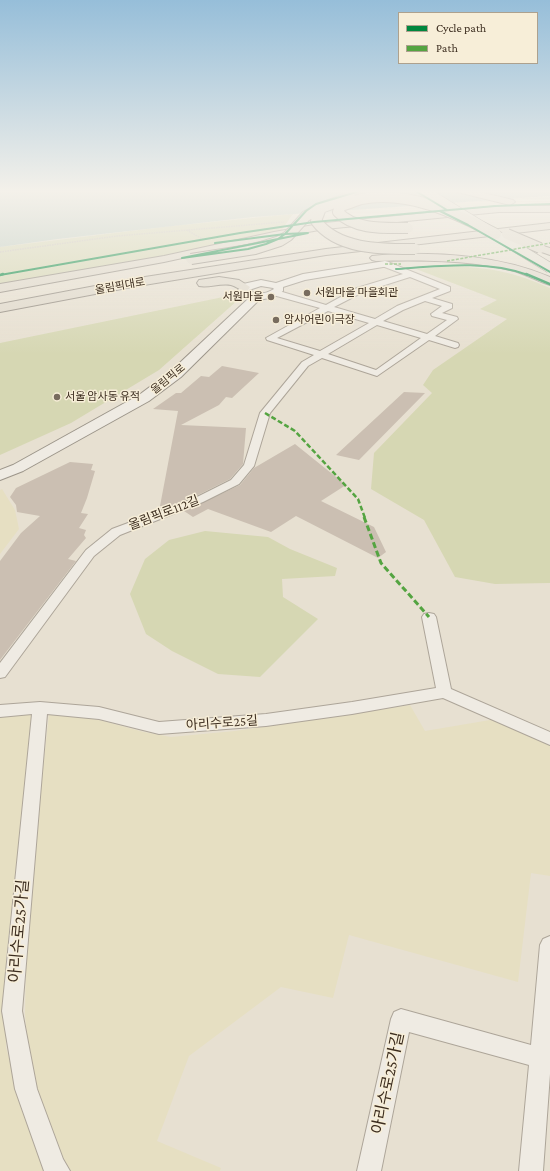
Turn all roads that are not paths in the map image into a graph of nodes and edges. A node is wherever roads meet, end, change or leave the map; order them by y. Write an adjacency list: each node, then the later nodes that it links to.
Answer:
1 (218, 245): 11 (highway, bridge)
2 (270, 245): 11 (highway, bridge)
3 (324, 245): 24 (highway, 올림픽대로)
4 (363, 245): 6 (highway, bridge)
5 (389, 245): 23 (highway, 올림픽대로)
6 (462, 245)
7 (501, 245): 13 (highway)
8 (513, 245): 16 (main road, bridge)
9 (525, 245): 14 (main road, bridge)
10 (532, 245): 12 (highway, bridge)
11 (198, 248): 19 (highway)
12 (550, 252)
13 (364, 259): 18 (highway); 22 (highway)
14 (550, 260)
15 (385, 264): 17 (street, 올림픽로112길); 21 (main road)
16 (550, 268)
17 (410, 274): 26 (street, 올림픽로112길); 28 (street)
18 (550, 281)
19 (0, 288)
20 (244, 288): 21 (main road); 22 (highway); 25 (main road)
21 (276, 289): 25 (main road); 28 (street)
22 (127, 290): 23 (highway)
23 (76, 294): 27 (highway, 올림픽대로)
24 (0, 295)
25 (257, 296): 33 (main road, 올림픽로)
26 (424, 298): 29 (street, 올림픽로112길); 30 (street)
27 (0, 308)
28 (328, 308): 29 (street); 32 (street)
29 (376, 322): 30 (street); 32 (street, 올림픽로112길)
30 (429, 337): 31 (street); 32 (street)
31 (455, 344)
32 (320, 355): 35 (street, 올림픽로112길)
33 (0, 475)
34 (429, 617): 36 (street)
35 (0, 673)
36 (444, 692): 37 (street, 아리수로25길); 39 (street)
37 (40, 708): 38 (street, 아리수로25길); 42 (street, 아리수로25가길)
38 (0, 711)
39 (550, 738)
40 (550, 945): 41 (street)
41 (541, 1058): 43 (street, 아리수로25가길); 44 (street)
42 (58, 1171)
43 (369, 1171)
44 (531, 1171)

